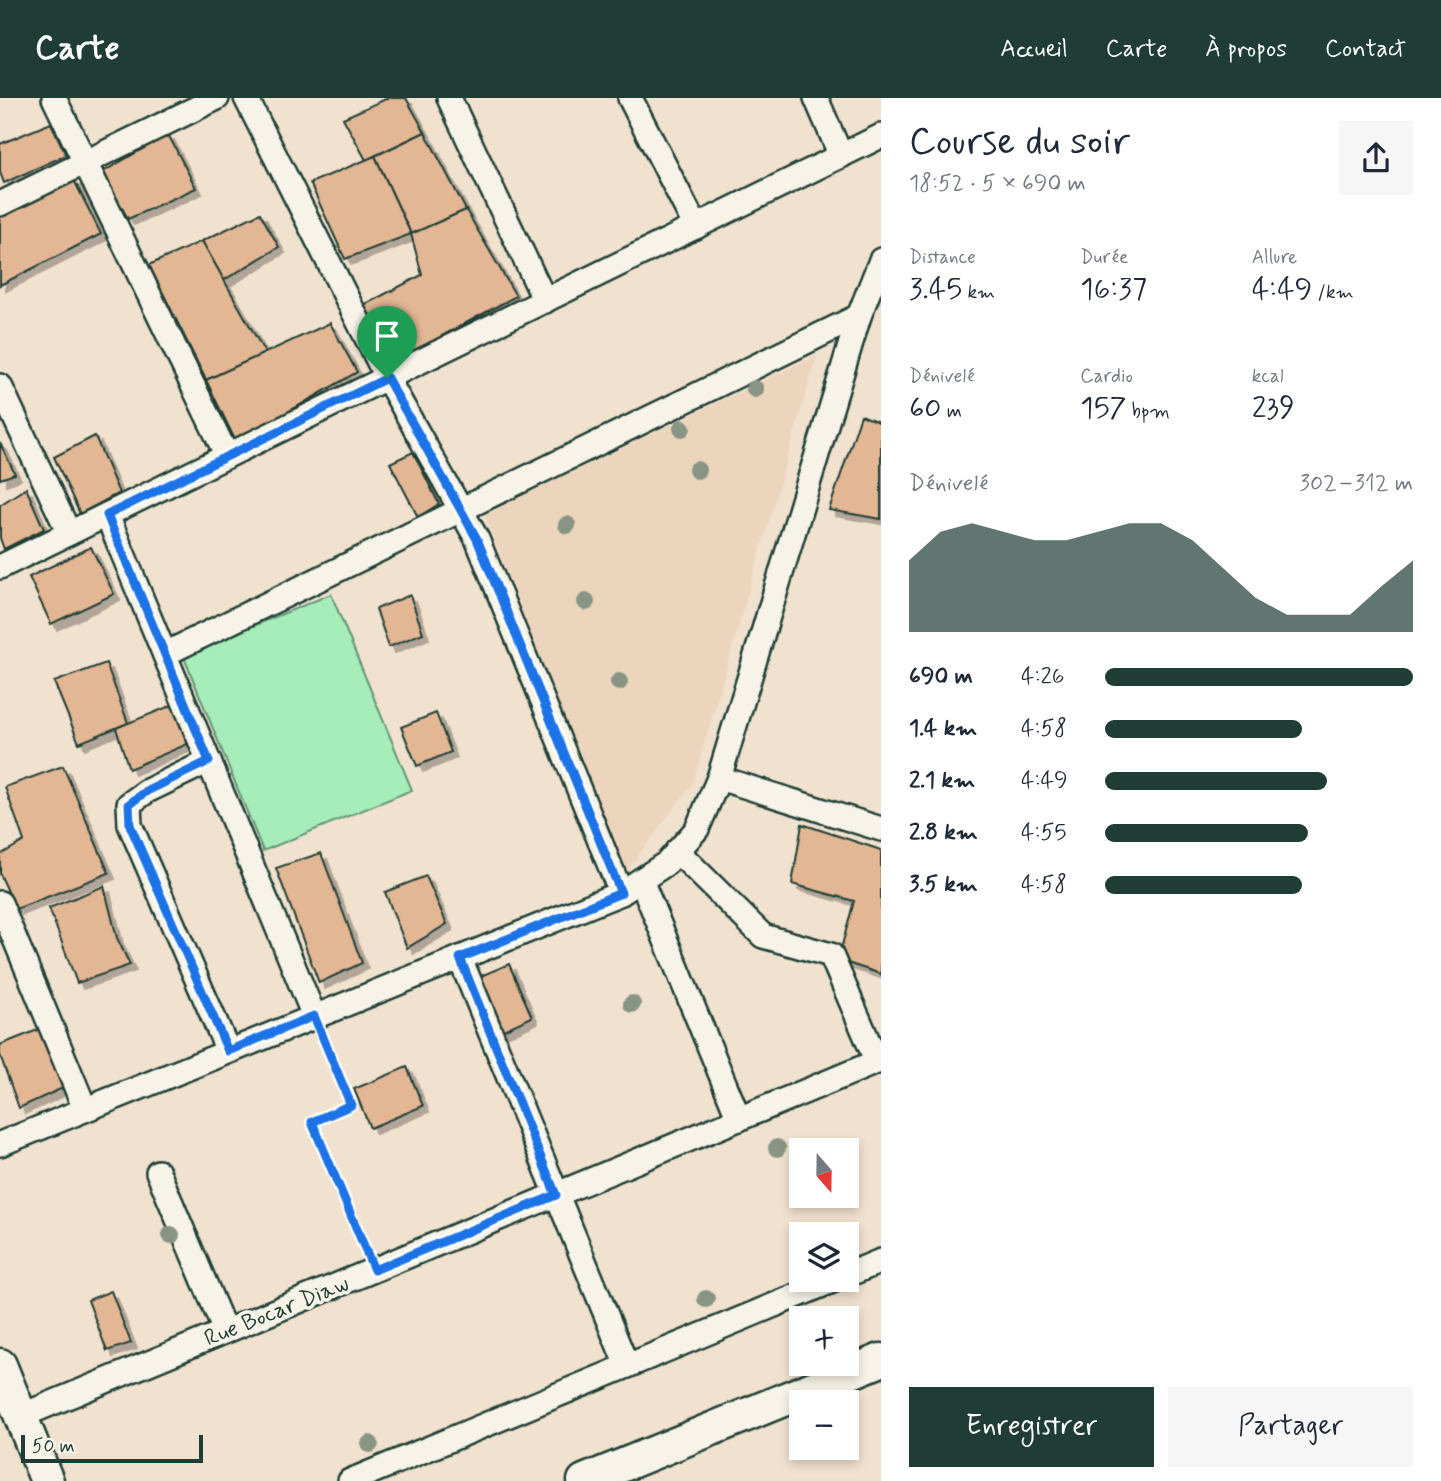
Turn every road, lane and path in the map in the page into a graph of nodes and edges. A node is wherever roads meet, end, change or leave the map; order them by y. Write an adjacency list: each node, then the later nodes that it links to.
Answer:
1 (54, 98): 9 (street)
2 (217, 98): 9 (street)
3 (246, 98): 15 (street)
4 (449, 98): 13 (street)
5 (630, 98): 11 (street)
6 (816, 98): 8 (street)
7 (881, 136): 8 (street)
8 (841, 156): 11 (street)
9 (85, 163): 10 (street); 17 (street)
10 (0, 204)
11 (696, 227): 13 (street)
12 (881, 260): 14 (street)
13 (545, 300): 15 (street)
14 (859, 316): 18 (street); 24 (street)
15 (387, 378): 17 (street); 18 (street)
16 (0, 386): 20 (street)
17 (227, 456): 19 (street)
18 (461, 510): 22 (street); 28 (street)
19 (107, 515): 20 (street); 22 (street)
20 (69, 533): 21 (street)
21 (0, 567)
22 (165, 654): 23 (street)
23 (209, 761): 31 (street); 32 (street)
24 (719, 778): 25 (street); 26 (street)
25 (881, 829)
26 (672, 857): 27 (street); 33 (street)
27 (641, 880): 28 (street); 35 (street)
28 (621, 893): 30 (street)
29 (0, 903): 34 (street)
30 (460, 958): 31 (street); 38 (street)
31 (314, 1016): 32 (street); 40 (path)
32 (228, 1051): 34 (street)
33 (879, 1061): 35 (street, Rue Bocar Diaw)
34 (85, 1109): 36 (street)
35 (739, 1119): 38 (street, Rue Bocar Diaw)
36 (0, 1144)
37 (158, 1172): 43 (street)
38 (556, 1195): 40 (street, Rue Bocar Diaw); 46 (street)
39 (881, 1261): 41 (street)
40 (374, 1270): 43 (street, Rue Bocar Diaw)
41 (859, 1270)
42 (805, 1292): 46 (street)
43 (225, 1331): 47 (street, Rue Bocar Diaw)
44 (881, 1360): 50 (street)
45 (0, 1365): 47 (street)
46 (626, 1366): 49 (street)
47 (21, 1416): 48 (street)
48 (47, 1481)
49 (350, 1481)
50 (584, 1481)

